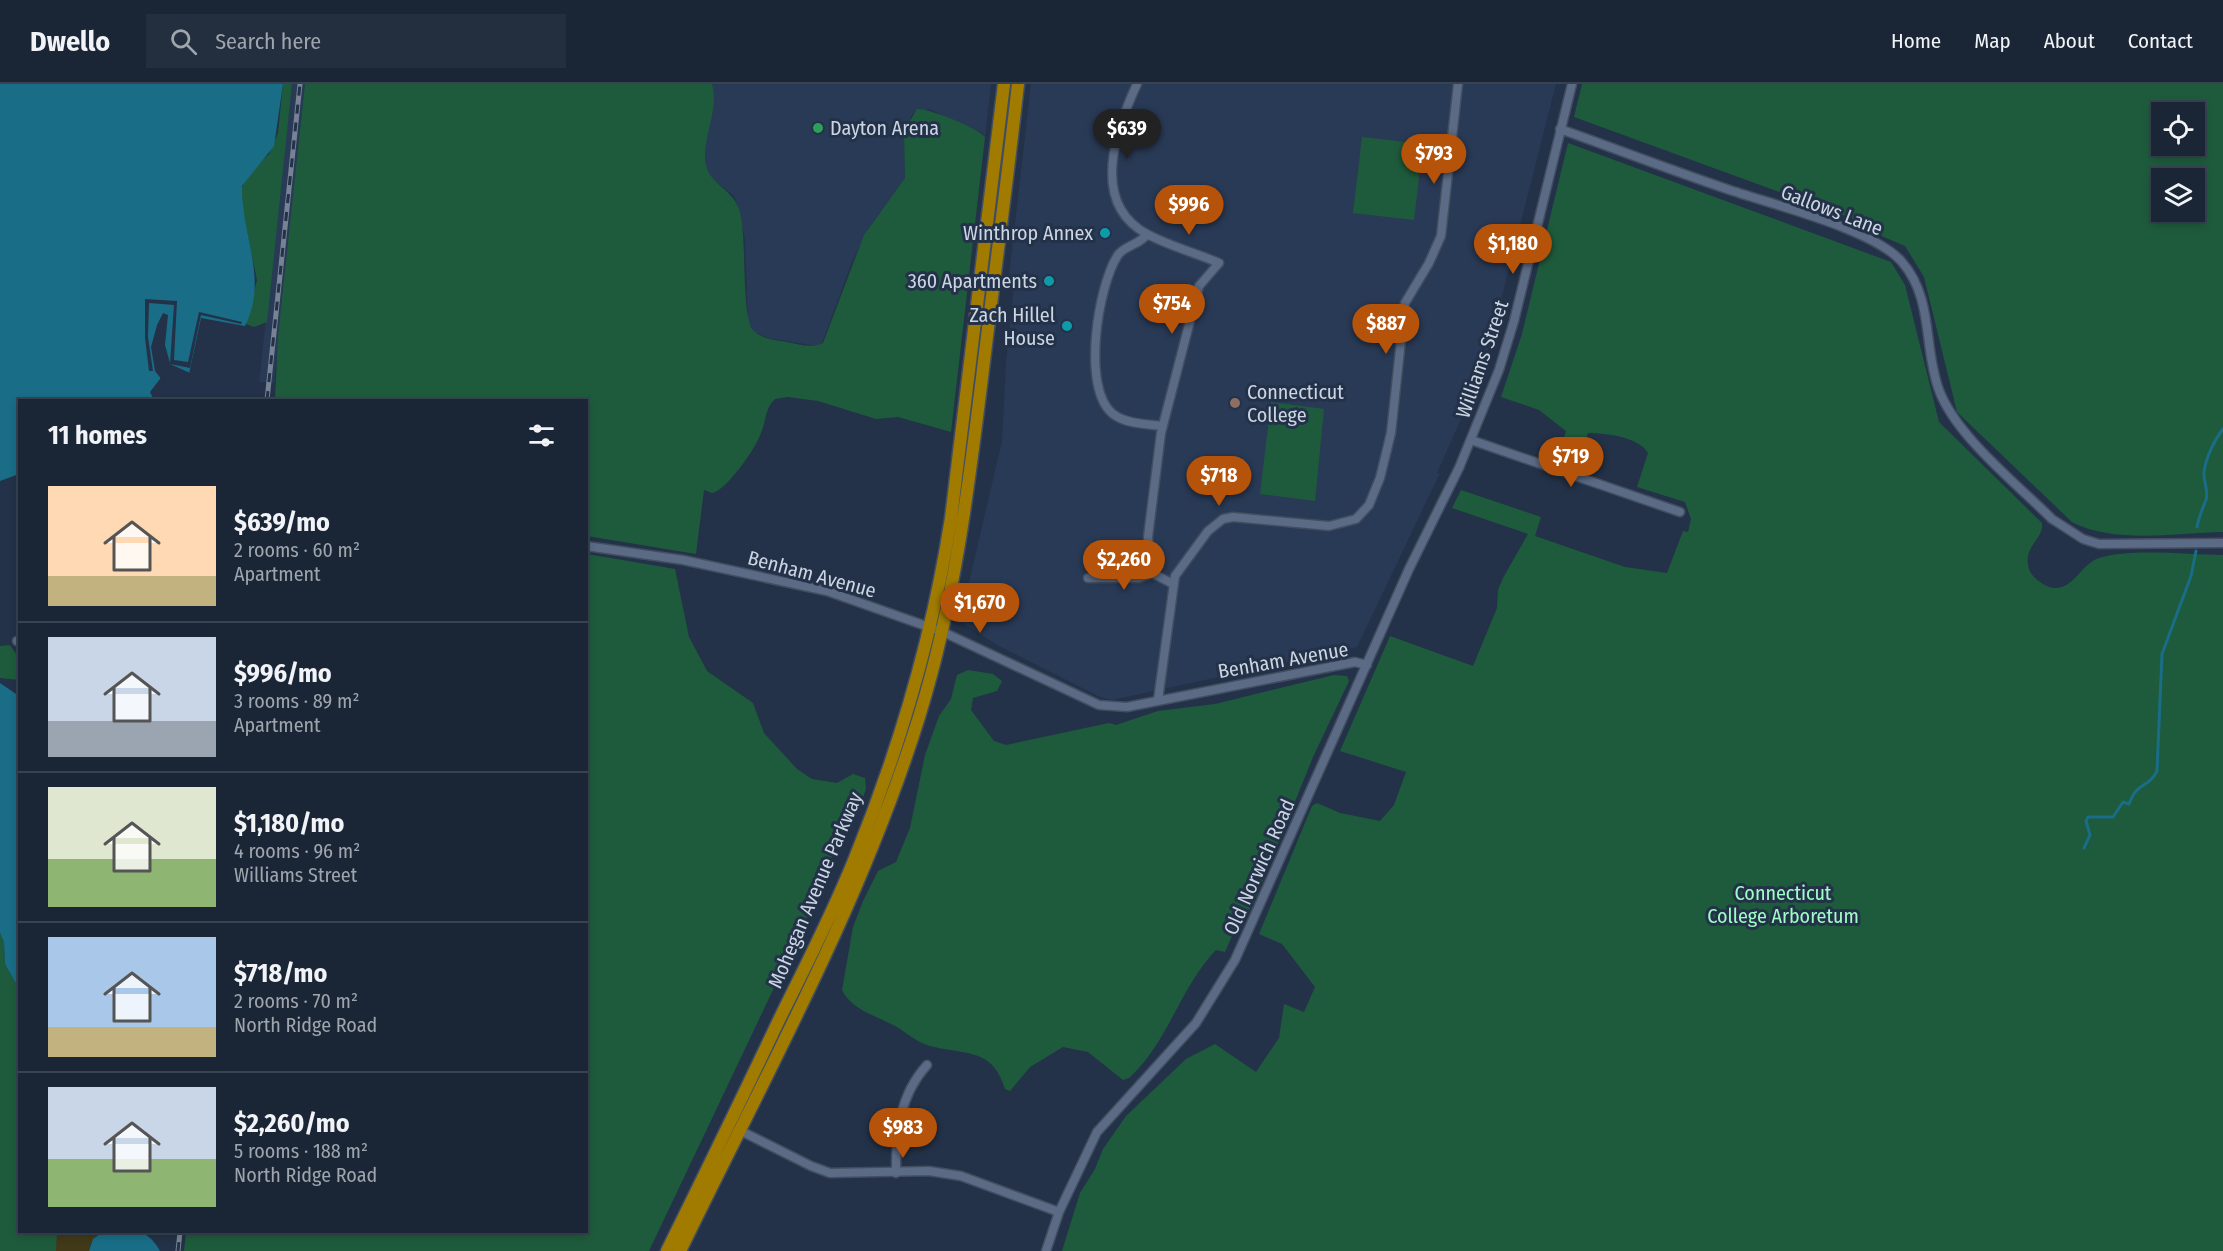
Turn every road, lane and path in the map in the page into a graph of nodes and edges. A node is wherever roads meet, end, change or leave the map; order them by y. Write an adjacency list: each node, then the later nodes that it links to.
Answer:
1 (1004, 84): 17 (highway, Mohegan Avenue Parkway)
2 (1018, 84): 18 (highway, Mohegan Avenue Parkway)
3 (1137, 84): 7 (street)
4 (1458, 84): 16 (street)
5 (1572, 84): 6 (street, Williams Street)
6 (1560, 129): 9 (street, Williams Street); 12 (street, Gallows Lane)
7 (1147, 234): 8 (street); 8 (street)
8 (1162, 426): 14 (street)
9 (1471, 440): 10 (street, Williams Street); 11 (street)
10 (1459, 468): 19 (street, Old Norwich Road)
11 (1680, 512)
12 (2223, 543)
13 (588, 546): 17 (street, Benham Avenue)
14 (1153, 573): 15 (street); 16 (street)
15 (1088, 578)
16 (1173, 584): 20 (street)
17 (928, 626): 18 (street, Benham Avenue); 25 (highway, Mohegan Avenue Parkway)
18 (943, 632): 20 (street, Benham Avenue); 22 (highway, Mohegan Avenue Parkway)
19 (1367, 665): 20 (street, Benham Avenue); 24 (street, Old Norwich Road)
20 (1158, 700)
21 (927, 1065): 23 (street)
22 (739, 1130): 23 (street); 26 (highway, Mohegan Avenue Parkway)
23 (896, 1173): 24 (street)
24 (1059, 1212): 27 (street, Old Norwich Road)
25 (667, 1251)
26 (680, 1251)
27 (1046, 1251)

